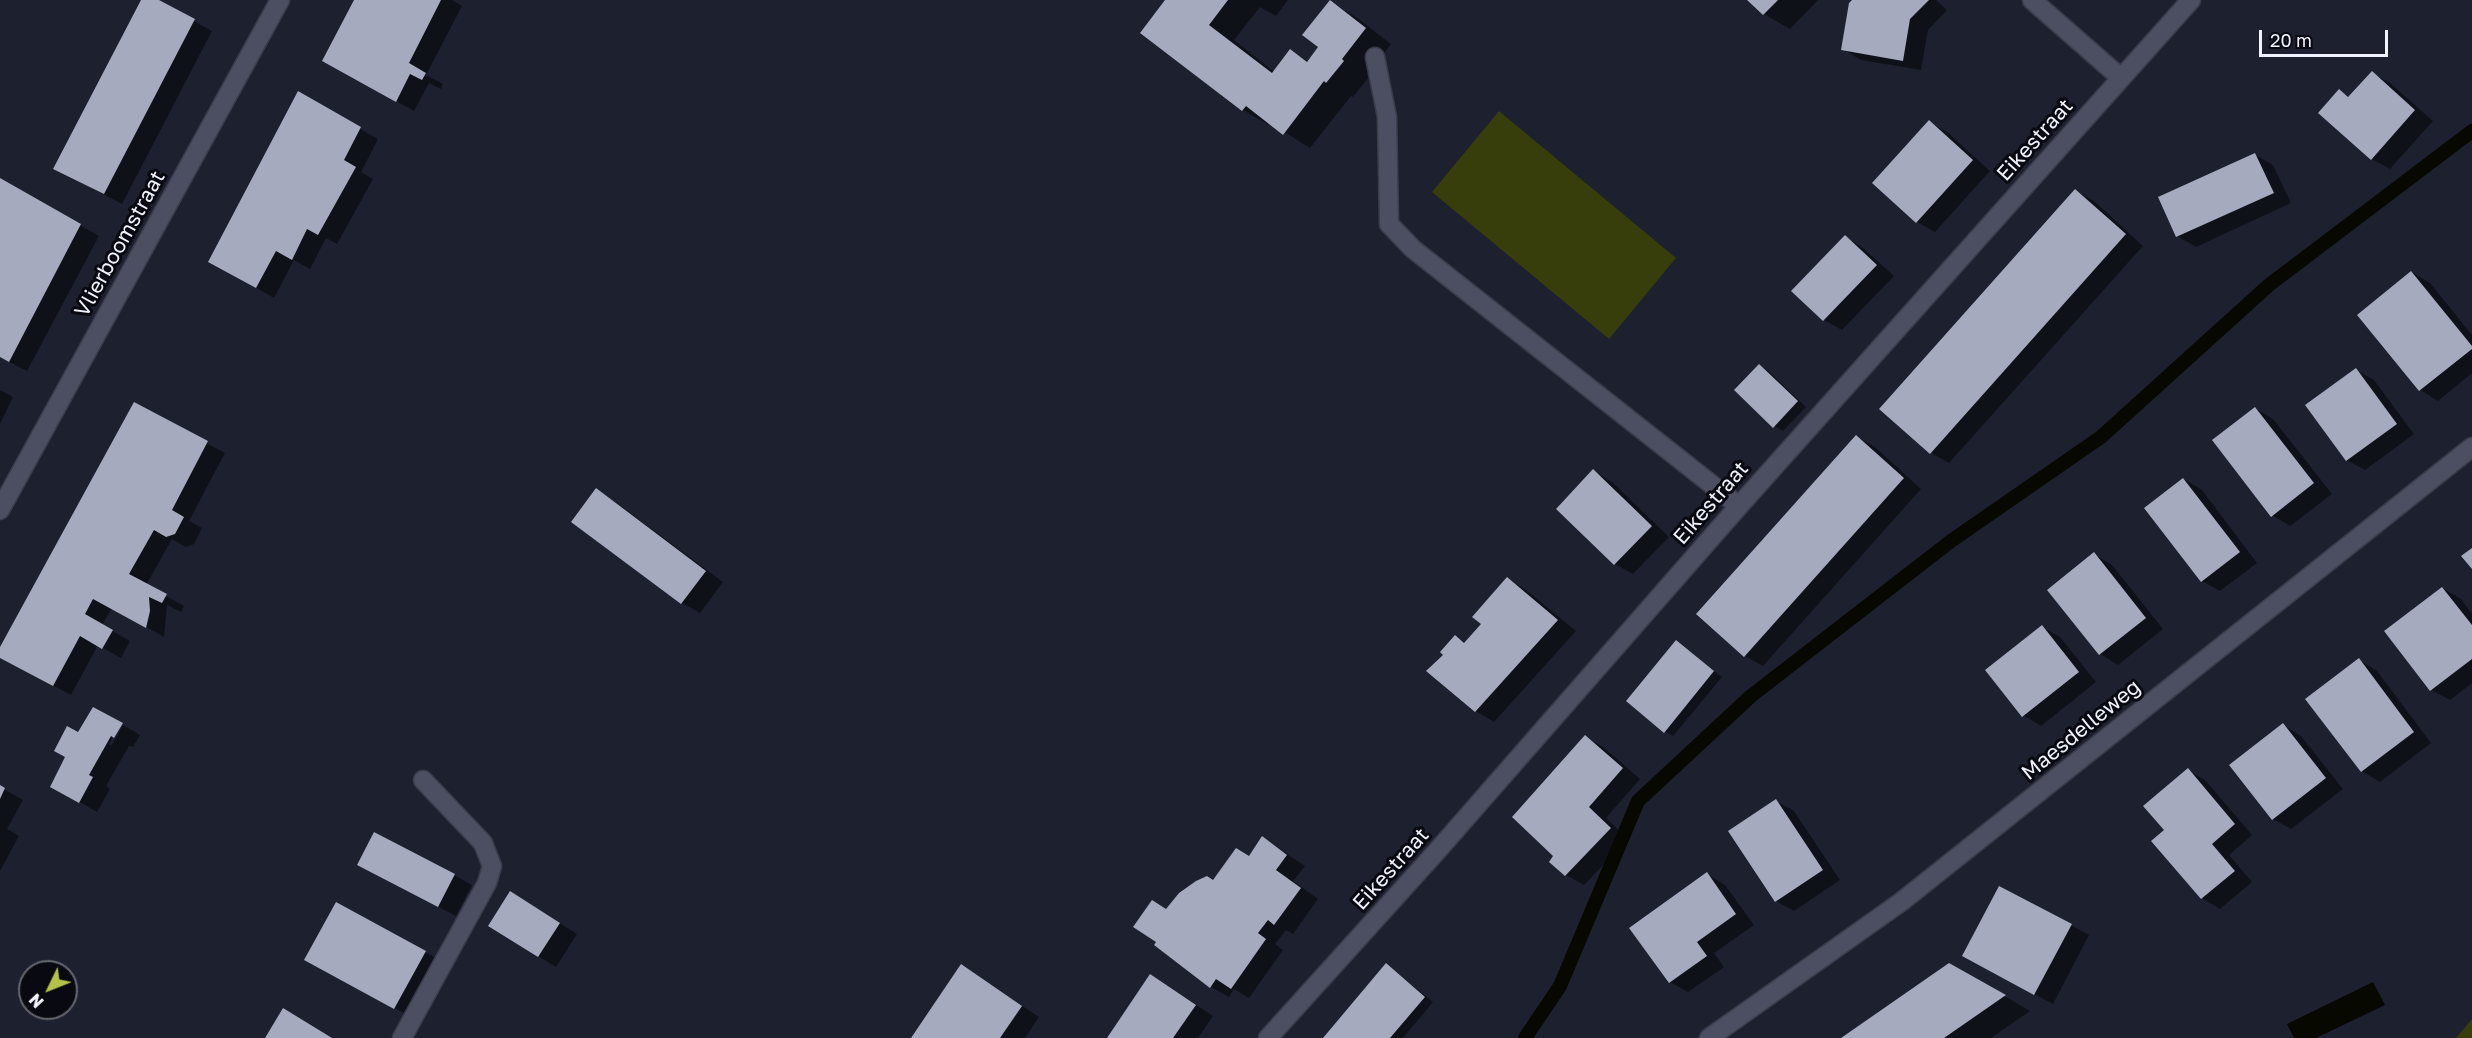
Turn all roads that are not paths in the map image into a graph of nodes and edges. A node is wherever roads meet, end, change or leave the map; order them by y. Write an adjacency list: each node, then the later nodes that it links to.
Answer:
1 (280, 0): 8 (street, Vlierboomstraat)
2 (2032, 0): 5 (street)
3 (2191, 0): 5 (street, Eikestraat)
4 (1375, 57): 7 (street)
5 (2121, 78): 7 (street, Eikestraat)
6 (2472, 447): 12 (street, Maesdelleweg)
7 (1738, 506): 11 (street, Eikestraat)
8 (0, 510)
9 (423, 780): 10 (street)
10 (402, 1038)
11 (1268, 1038)
12 (1709, 1038)

